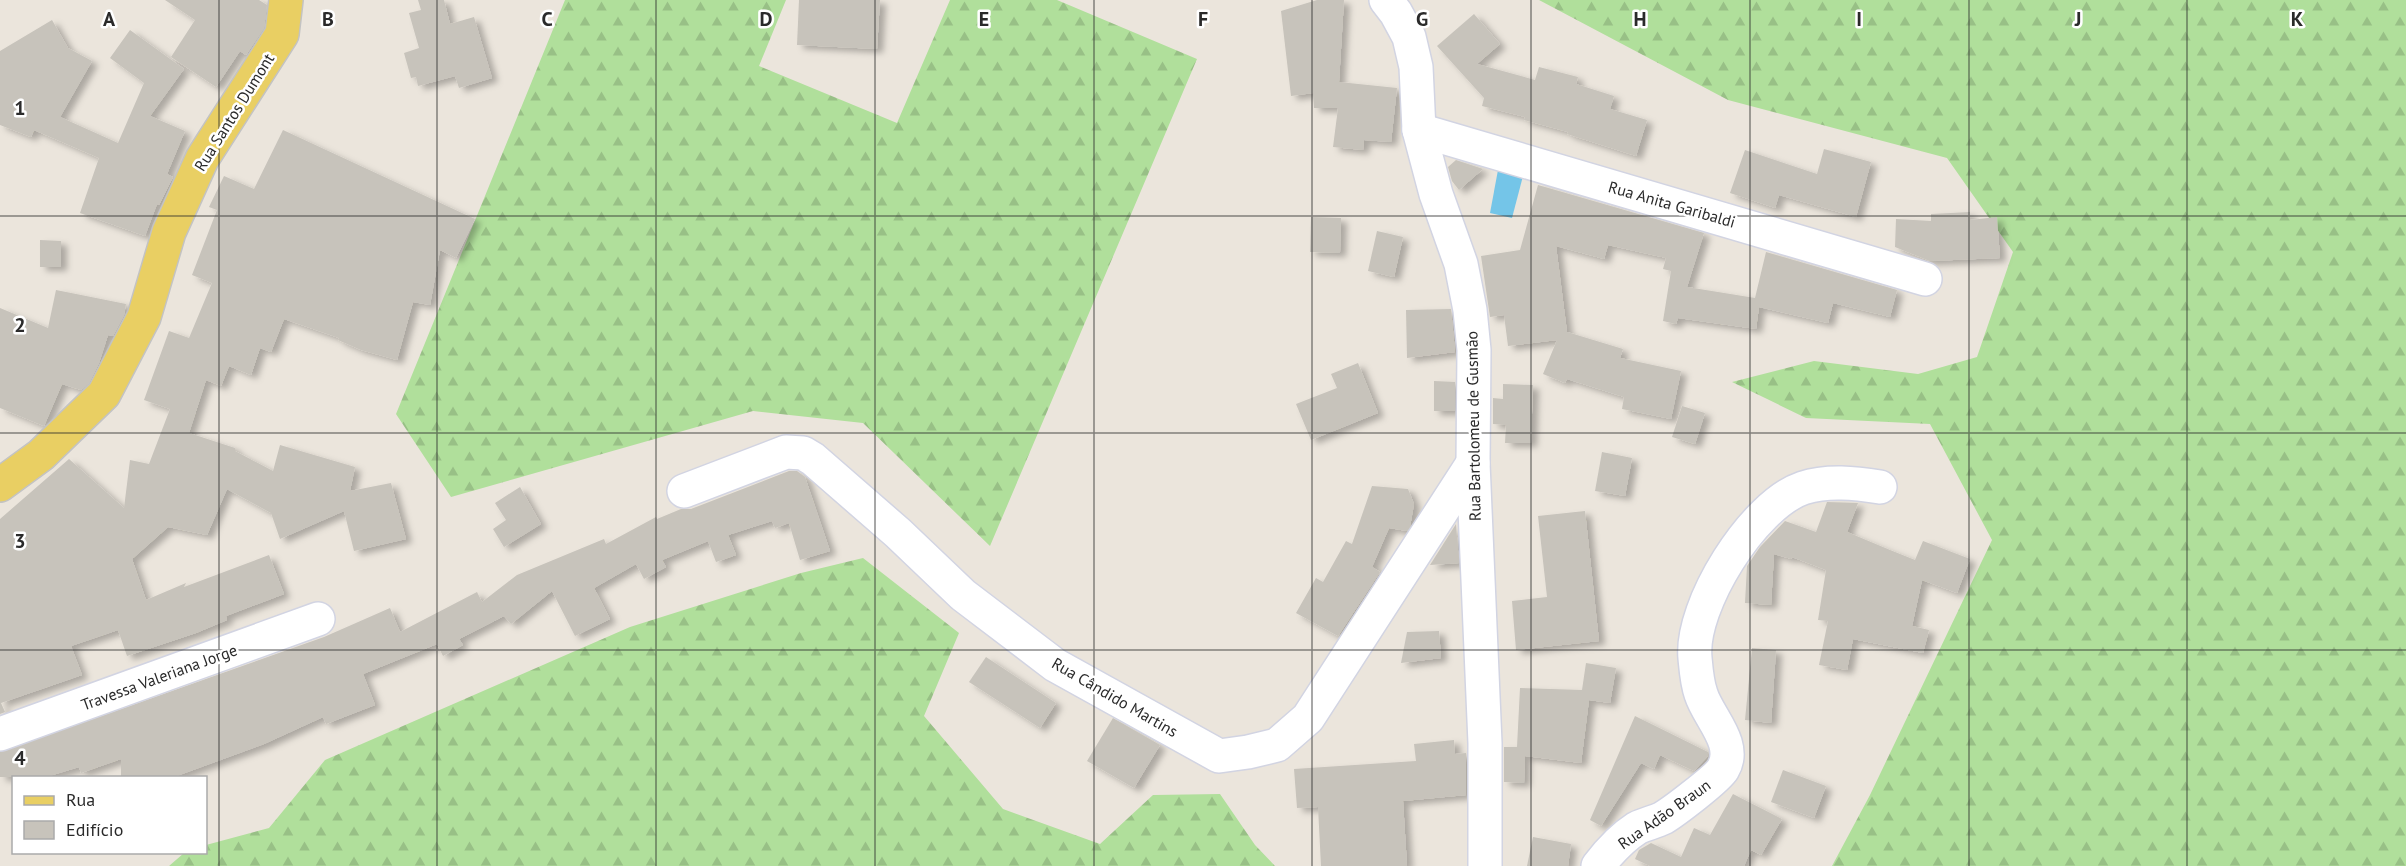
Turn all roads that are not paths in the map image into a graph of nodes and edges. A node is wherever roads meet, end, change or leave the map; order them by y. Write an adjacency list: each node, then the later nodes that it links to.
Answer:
1 (286, 0): 6 (main road, Rua Santos Dumont)
2 (1386, 0): 3 (street, Rua Bartolomeu de Gusmão)
3 (1419, 130): 4 (street, Rua Anita Garibaldi); 5 (street, Rua Bartolomeu de Gusmão)
4 (1925, 279)
5 (1473, 463): 8 (street, Rua Cândido Martins); 11 (street, Rua Bartolomeu de Gusmão)
6 (0, 485)
7 (1880, 487): 12 (street, Rua Adão Braun)
8 (684, 491)
9 (318, 619): 10 (street, Travessa Valeriana Jorge)
10 (0, 734)
11 (1485, 866)
12 (1598, 866)

